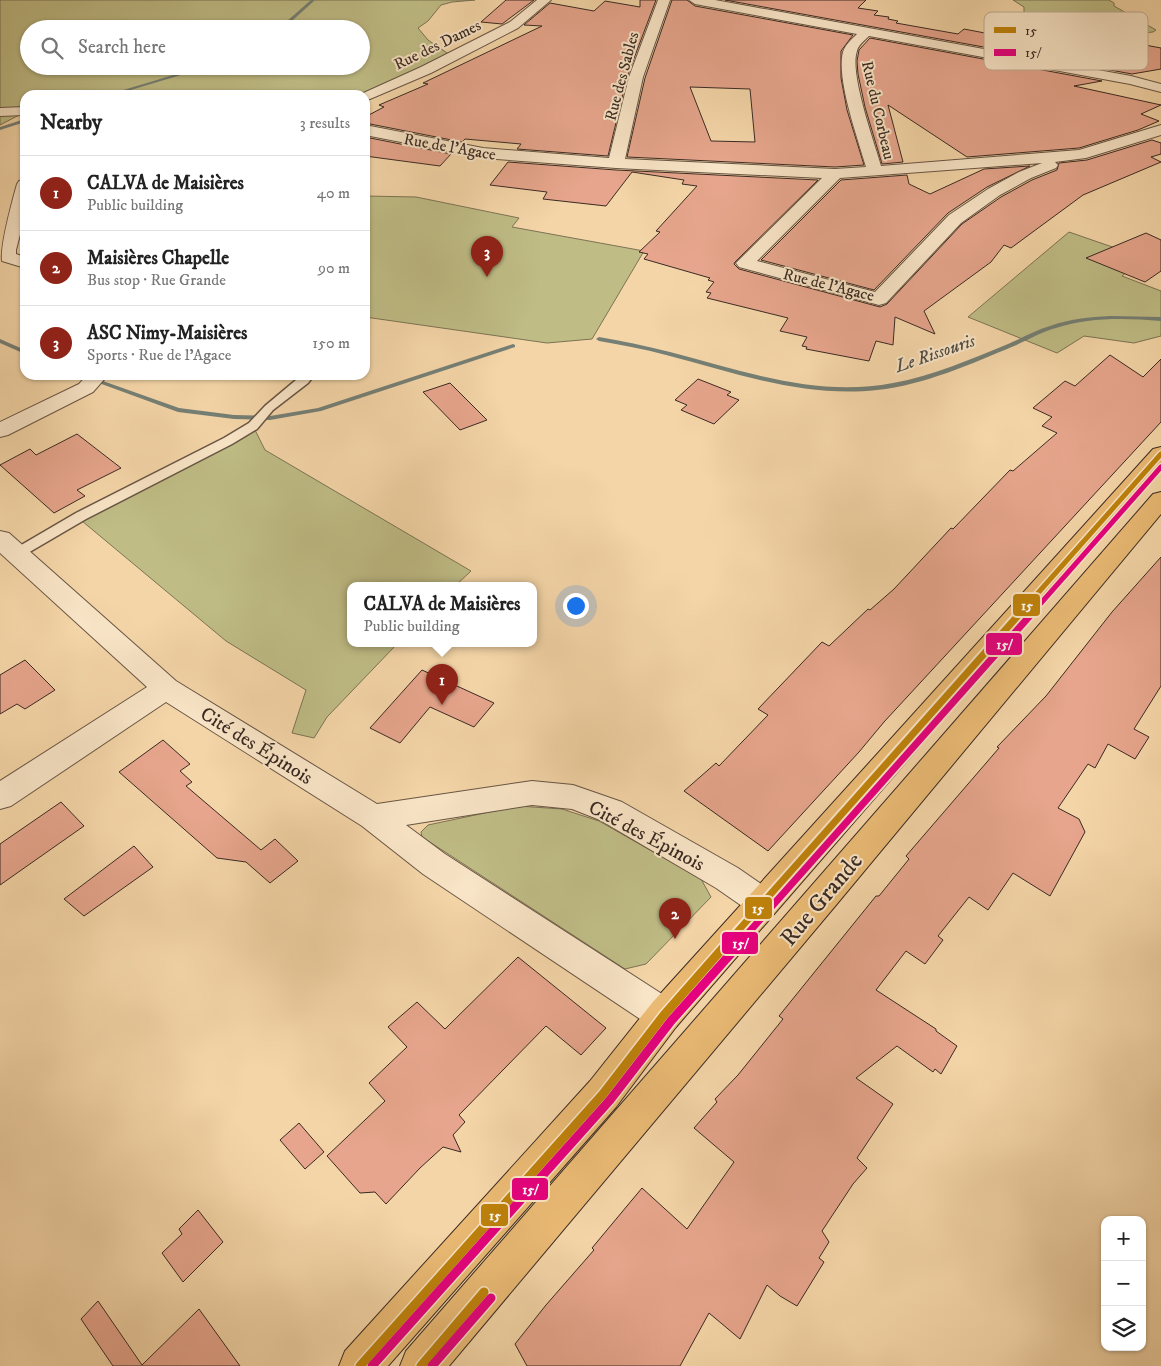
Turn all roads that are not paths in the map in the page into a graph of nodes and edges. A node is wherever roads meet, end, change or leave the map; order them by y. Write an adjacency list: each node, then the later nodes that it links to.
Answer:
1 (545, 0): 8 (street, Rue des Dames)
2 (664, 0): 14 (street, Rue des Sables)
3 (695, 0): 4 (street)
4 (866, 32): 5 (street); 15 (street, Rue du Corbeau)
5 (984, 53)
6 (1076, 70): 7 (street)
7 (1161, 88)
8 (370, 94)
9 (20, 111): 10 (street)
10 (0, 112)
11 (370, 131): 14 (street, Rue de l'Agace)
12 (1160, 131): 13 (street, Rue de l'Agace)
13 (1080, 155): 15 (street, Rue de l'Agace); 16 (street, Rue de l'Agace)
14 (616, 163): 16 (street, Rue de l'Agace)
15 (875, 172): 16 (street, Rue de l'Agace)
16 (835, 174)
17 (20, 202): 18 (street)
18 (20, 261)
19 (305, 380): 24 (lane)
20 (92, 381): 21 (street)
21 (0, 430)
22 (1161, 454): 28 (main road, Rue Grande)
23 (1161, 499): 31 (main road, Rue Grande)
24 (8, 547): 25 (street, Cité des Épinois)
25 (166, 688): 26 (street); 27 (street, Cité des Épinois)
26 (0, 797)
27 (373, 817): 28 (street, Cité des Épinois); 29 (street, Cité des Épinois)
28 (763, 903): 29 (main road, Rue Grande)
29 (664, 1015): 30 (main road, Rue Grande)
30 (360, 1366)
31 (421, 1366)

